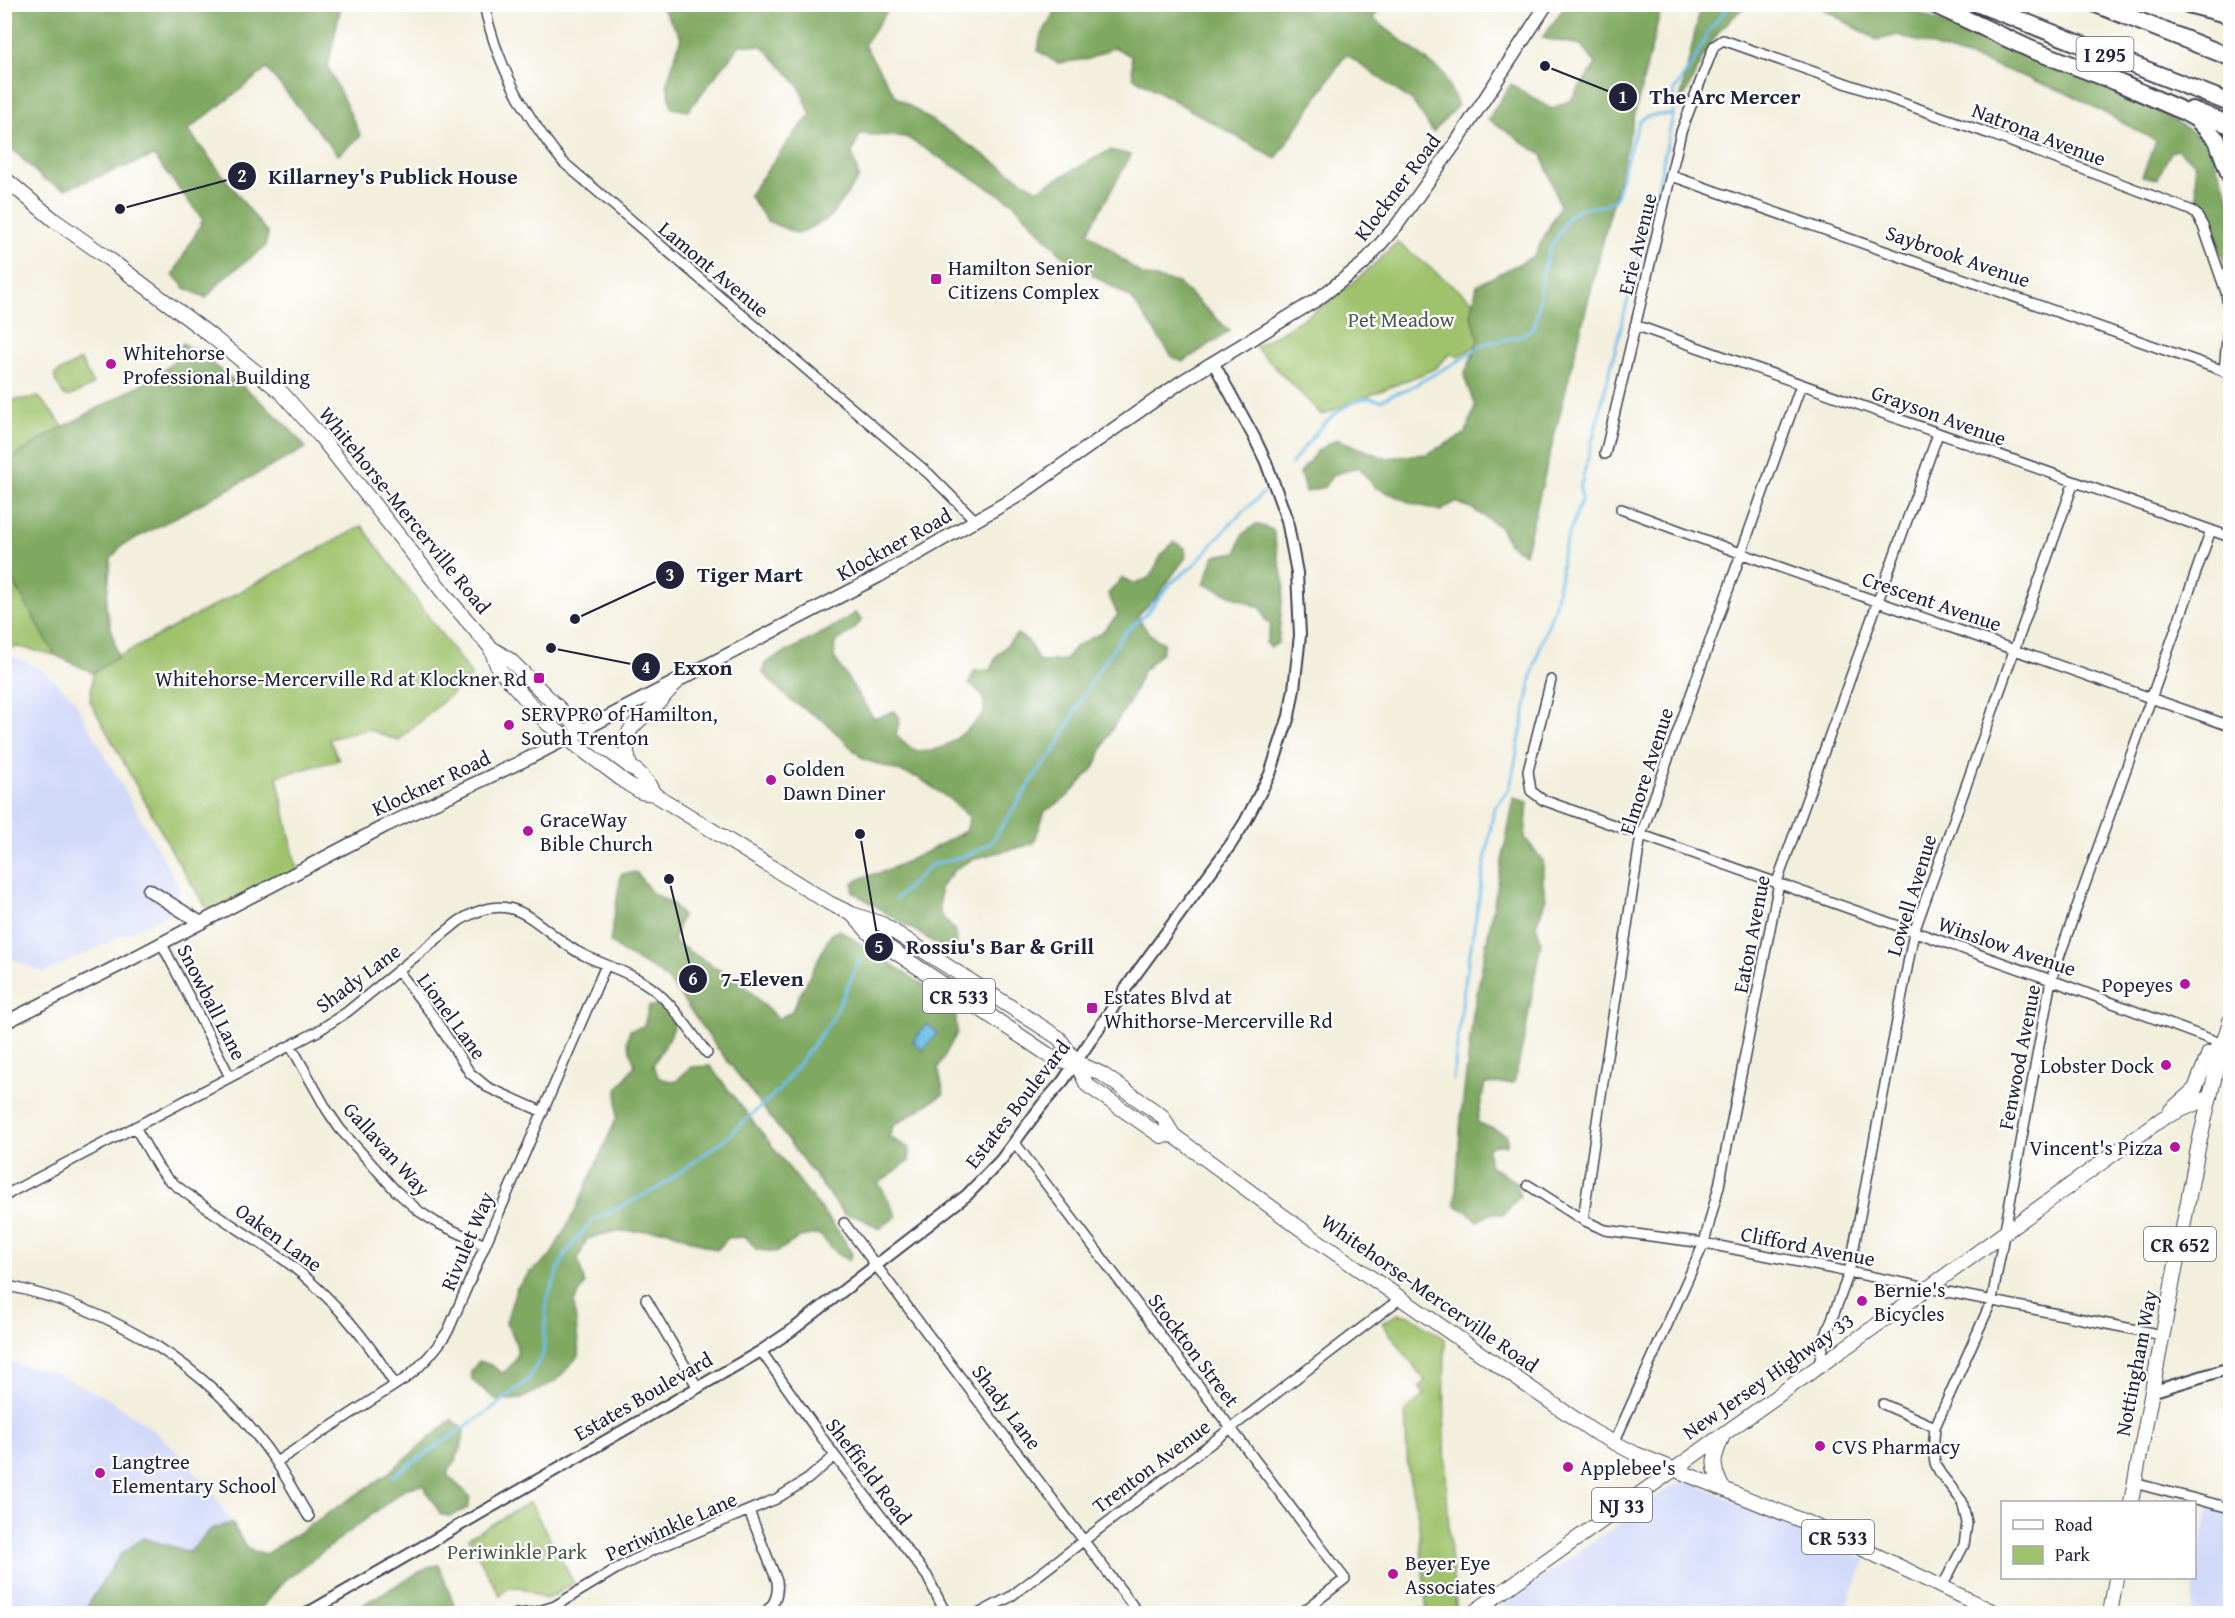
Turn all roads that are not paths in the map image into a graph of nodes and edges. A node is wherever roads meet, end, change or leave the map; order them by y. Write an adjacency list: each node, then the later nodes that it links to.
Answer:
1 (484, 4): 26 (street, Lamont Avenue)
2 (1547, 4): 19 (main road, Klockner Road)
3 (1933, 4): 12 (highway)
4 (1979, 4): 13 (highway, I 295)
5 (2096, 4): 11 (highway, I 295)
6 (2107, 4): 10 (highway)
7 (2188, 4): 8 (highway)
8 (2230, 15)
9 (1714, 46): 16 (street, Erie Avenue); 20 (street, Natrona Avenue)
10 (2230, 46)
11 (2230, 57)
12 (2134, 90): 14 (highway); 15 (highway)
13 (2230, 103)
14 (2230, 125)
15 (2230, 175)
16 (1672, 176): 18 (street, Erie Avenue); 20 (street, Saybrook Avenue)
17 (4, 178): 31 (main road, Whitehorse-Mercerville Road / CR 533)
18 (1635, 325): 21 (street, Grayson Avenue); 23 (street, Erie Avenue)
19 (1213, 362): 26 (main road, Klockner Road); 56 (street, Estates Boulevard)
20 (2227, 372)
21 (1801, 385): 22 (street, Grayson Avenue); 29 (street, Elmore Avenue)
22 (1938, 434): 24 (street, Grayson Avenue); 30 (street, Eaton Avenue)
23 (1605, 454)
24 (2074, 482): 27 (street, Grayson Avenue); 32 (street, Lowell Avenue)
25 (1622, 508): 29 (street, Crescent Avenue)
26 (976, 521): 34 (main road, Klockner Road)
27 (2211, 530): 28 (street, Grayson Avenue); 35 (street, Fenwood Avenue)
28 (2230, 537)
29 (1740, 554): 30 (street, Crescent Avenue); 41 (street, Elmore Avenue)
30 (1878, 602): 32 (street, Crescent Avenue); 42 (street, Eaton Avenue)
31 (490, 647): 37 (main road, Whitehorse-Mercerville Road / CR 533); 38 (main road, Whitehorse-Mercerville Road / CR 533)
32 (2014, 650): 35 (street, Crescent Avenue); 46 (street, Lowell Avenue)
33 (1551, 680): 41 (street)
34 (677, 682): 37 (main road, Klockner Road); 39 (main road)
35 (2151, 698): 36 (street, Crescent Avenue); 50 (street, Fenwood Avenue)
36 (2230, 726)
37 (582, 731): 38 (main road, Klockner Road); 39 (main road, Whitehorse-Mercerville Road / CR 533)
38 (567, 739): 40 (main road, Whitehorse-Mercerville Road / CR 533); 45 (main road, Klockner Road)
39 (634, 770): 40 (main road, Whitehorse-Mercerville Road / CR 533)
40 (654, 795): 44 (main road, Whitehorse-Mercerville Road / CR 533)
41 (1641, 835): 42 (street, Winslow Avenue); 65 (street, Elmore Avenue)
42 (1778, 883): 46 (street, Winslow Avenue); 68 (street, Eaton Avenue)
43 (149, 890): 45 (main road)
44 (852, 914): 56 (main road, Whitehorse-Mercerville Road / CR 533); 56 (main road, Whitehorse-Mercerville Road / CR 533)
45 (201, 923): 47 (main road, Klockner Road)
46 (1914, 932): 50 (street, Winslow Avenue); 71 (street, Lowell Avenue)
47 (162, 944): 52 (main road, Klockner Road); 57 (street, Snowball Lane)
48 (606, 965): 49 (street, Shady Lane); 55 (street, Shady Lane); 59 (street, Rivulet Way)
49 (398, 971): 53 (street, Shady Lane); 59 (street, Lionel Lane)
50 (2051, 980): 54 (street, Winslow Avenue); 67 (street, Fenwood Avenue)
51 (2230, 1021): 54 (main road, Nottingham Way)
52 (4, 1023)
53 (291, 1046): 57 (street, Shady Lane); 69 (street, Gallavan Way)
54 (2222, 1047): 58 (main road, Nottingham Way); 60 (main road)
55 (707, 1053)
56 (1076, 1062): 62 (street, Estates Boulevard); 74 (main road, Whitehorse-Mercerville Road / CR 533)
57 (230, 1077): 61 (street, Shady Lane)
58 (2210, 1097): 60 (main road, New Jersey Highway 33 / NJ 33); 77 (main road, Nottingham Way / CR 652)
59 (543, 1112): 69 (street, Rivulet Way)
60 (2163, 1118): 67 (main road, New Jersey Highway 33 / NJ 33)
61 (135, 1127): 64 (street, Shady Lane); 81 (street, Oaken Lane)
62 (1014, 1143): 70 (street, Estates Boulevard); 85 (street, Stockton Street)
63 (1528, 1185): 65 (street, Clifford Avenue)
64 (4, 1197)
65 (1583, 1220): 68 (street, Clifford Avenue)
66 (844, 1223): 70 (street, Shady Lane)
67 (2004, 1233): 73 (main road, New Jersey Highway 33 / NJ 33); 76 (street, Fenwood Avenue)
68 (1704, 1243): 71 (street, Clifford Avenue); 88 (street, Eaton Avenue)
69 (485, 1245): 81 (street, Rivulet Way)
70 (877, 1264): 78 (street, Estates Boulevard); 98 (street, Shady Lane)
71 (1850, 1273): 73 (street, Clifford Avenue); 79 (street, Lowell Avenue)
72 (4, 1285): 90 (street)
73 (1928, 1288): 76 (street, Clifford Avenue); 79 (main road, New Jersey Highway 33 / NJ 33)
74 (1401, 1298): 85 (street, Trenton Avenue); 88 (main road, Whitehorse-Mercerville Road / CR 533)
75 (646, 1299): 82 (street)
76 (1992, 1300): 77 (street, Clifford Avenue); 86 (street, Fenwood Avenue)
77 (2162, 1335): 83 (main road, Nottingham Way / CR 652)
78 (761, 1351): 82 (street, Estates Boulevard); 89 (street, Sheffield Road)
79 (1820, 1365): 87 (main road, New Jersey Highway 33 / NJ 33)
80 (2230, 1368): 83 (street)
81 (395, 1385): 90 (street, Rivulet Way)
82 (698, 1388): 101 (street, Estates Boulevard)
83 (2151, 1392): 92 (main road, Nottingham Way)
84 (1883, 1404): 86 (street)
85 (1231, 1428): 98 (street, Trenton Avenue); 107 (street, Stockton Street)
86 (1935, 1428): 100 (street, Fenwood Avenue)
87 (1724, 1433): 91 (main road, New Jersey Highway 33 / NJ 33); 93 (main road)
88 (1614, 1443): 91 (main road, Whitehorse-Mercerville Road / CR 533)
89 (835, 1456): 96 (street, Periwinkle Lane); 104 (street, Sheffield Road)
90 (276, 1462): 97 (street)
91 (1673, 1469): 93 (main road, CR 533); 108 (main road, New Jersey Highway 33 / NJ 33)
92 (2134, 1483): 94 (main road, Nottingham Way); 95 (street)
93 (1723, 1489): 100 (main road, CR 533)
94 (2131, 1501)
95 (2230, 1508)
96 (749, 1510): 102 (street, Periwinkle Lane); 103 (street)
97 (309, 1517)
98 (1084, 1540): 105 (street, Trenton Avenue); 106 (street, Shady Lane)
99 (2116, 1579): 110 (main road)
100 (1942, 1587): 109 (main road, CR 533)
101 (306, 1614)
102 (516, 1614)
103 (763, 1614)
104 (946, 1614)
105 (978, 1614)
106 (1139, 1614)
107 (1300, 1614)
108 (1471, 1614)
109 (1998, 1614)
110 (2110, 1614)

